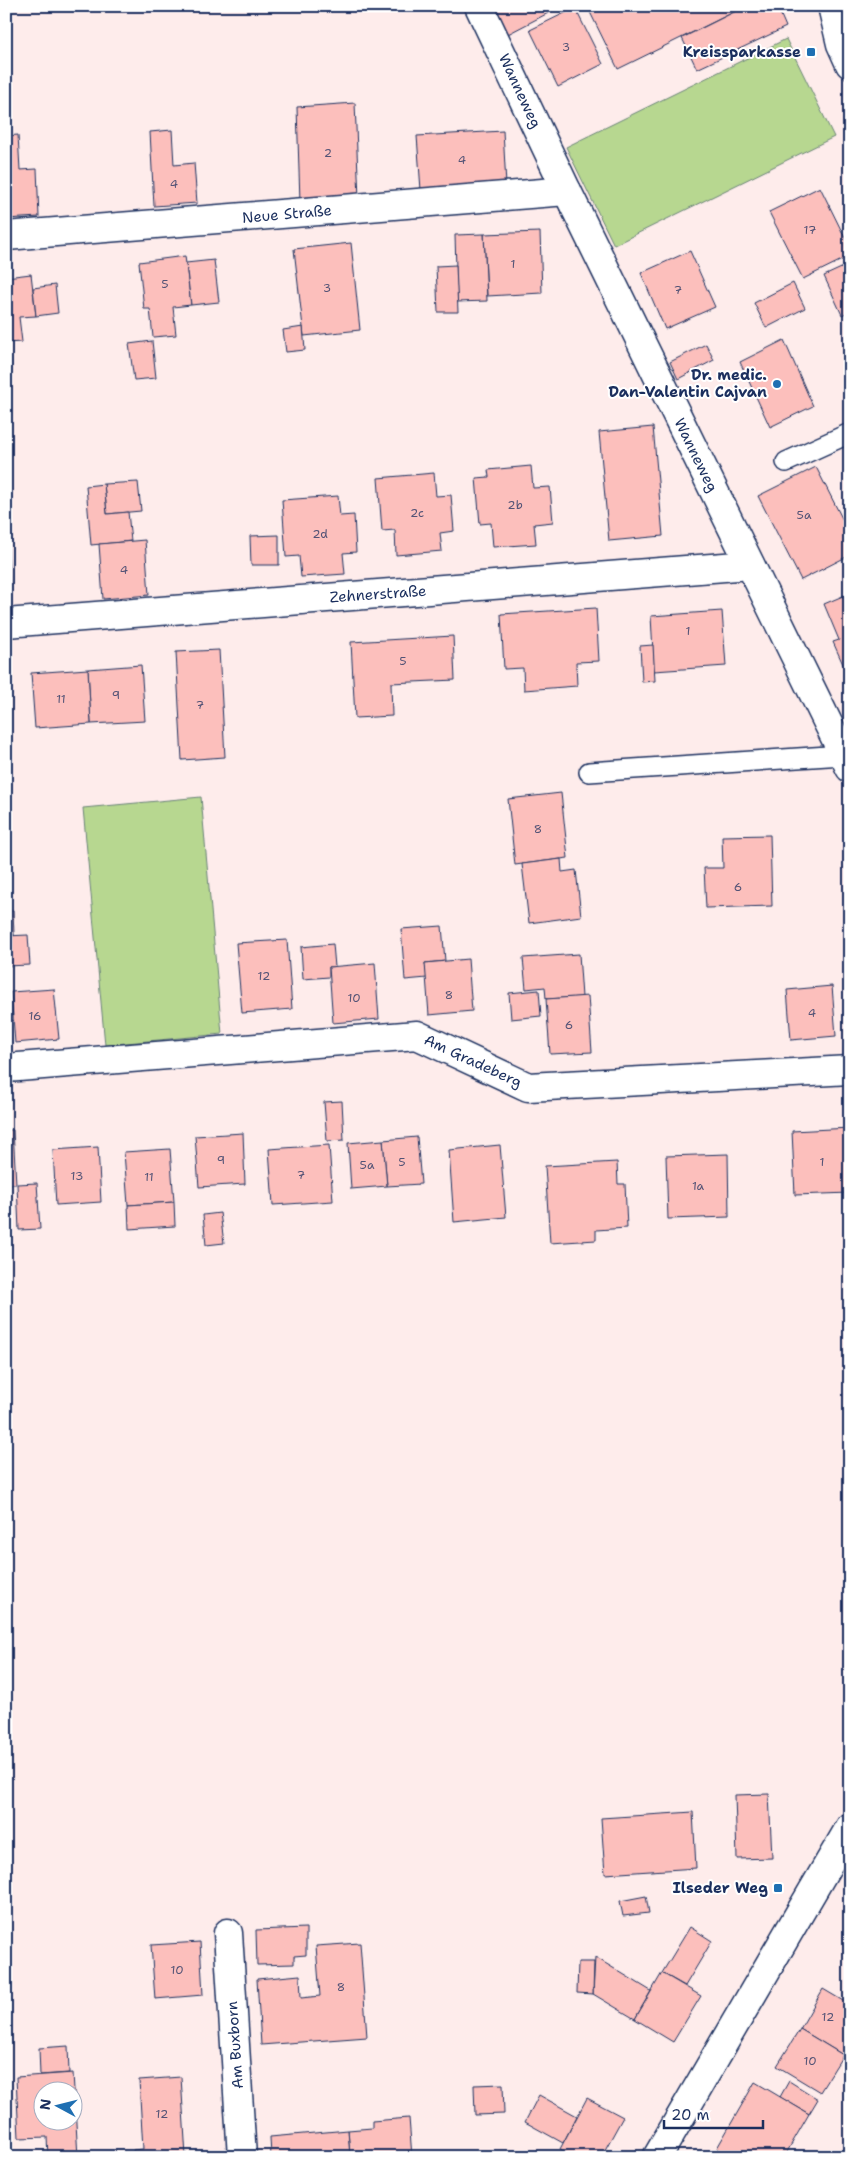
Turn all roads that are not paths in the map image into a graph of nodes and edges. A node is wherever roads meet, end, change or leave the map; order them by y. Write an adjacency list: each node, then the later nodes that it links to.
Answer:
1 (480, 6): 4 (street, Wanneweg)
2 (832, 6): 3 (street)
3 (850, 64)
4 (568, 191): 5 (street, Neue Straße); 8 (street, Wanneweg)
5 (6, 236)
6 (850, 433): 7 (lane)
7 (786, 462)
8 (750, 566): 9 (street, Zehnerstraße); 10 (street, Wanneweg)
9 (6, 623)
10 (846, 762): 11 (lane)
11 (589, 772)
12 (6, 1068): 13 (street, Am Gradeberg)
13 (850, 1070)
14 (850, 1827): 17 (street)
15 (228, 1933): 16 (street, Am Buxborn)
16 (242, 2157)
17 (657, 2157)

